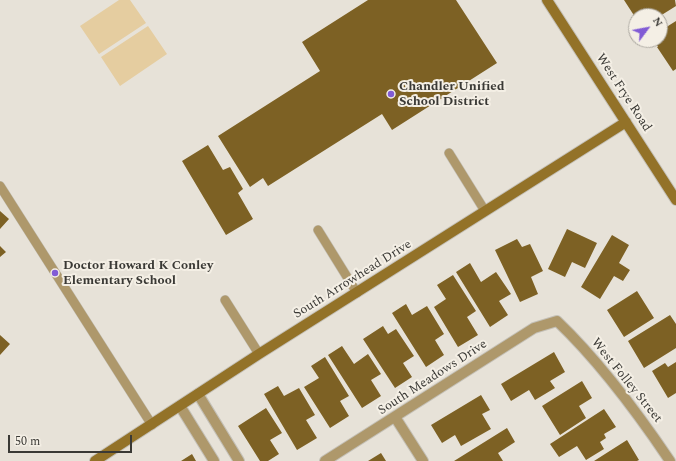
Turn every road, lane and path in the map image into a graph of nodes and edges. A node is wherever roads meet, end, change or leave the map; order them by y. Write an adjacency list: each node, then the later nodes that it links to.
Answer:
1 (547, 0): 2 (street, West Frye Road)
2 (626, 122): 5 (street, West Frye Road); 6 (street, South Arrowhead Drive)
3 (449, 153): 6 (lane)
4 (0, 186): 15 (lane)
5 (676, 200)
6 (485, 211): 8 (street, South Arrowhead Drive)
7 (318, 230): 8 (lane)
8 (357, 293): 11 (street, South Arrowhead Drive)
9 (225, 300): 11 (lane)
10 (557, 321): 14 (street, South Meadows Drive); 21 (street, West Folley Street)
11 (259, 354): 12 (street, South Arrowhead Drive)
12 (198, 394): 13 (street, South Arrowhead Drive); 18 (street)
13 (180, 406): 15 (street, South Arrowhead Drive); 17 (street)
14 (395, 417): 19 (street, South Meadows Drive); 20 (street)
15 (152, 425): 16 (street, South Arrowhead Drive)
16 (95, 461)
17 (214, 461)
18 (239, 461)
19 (325, 461)
20 (423, 461)
21 (670, 461)

